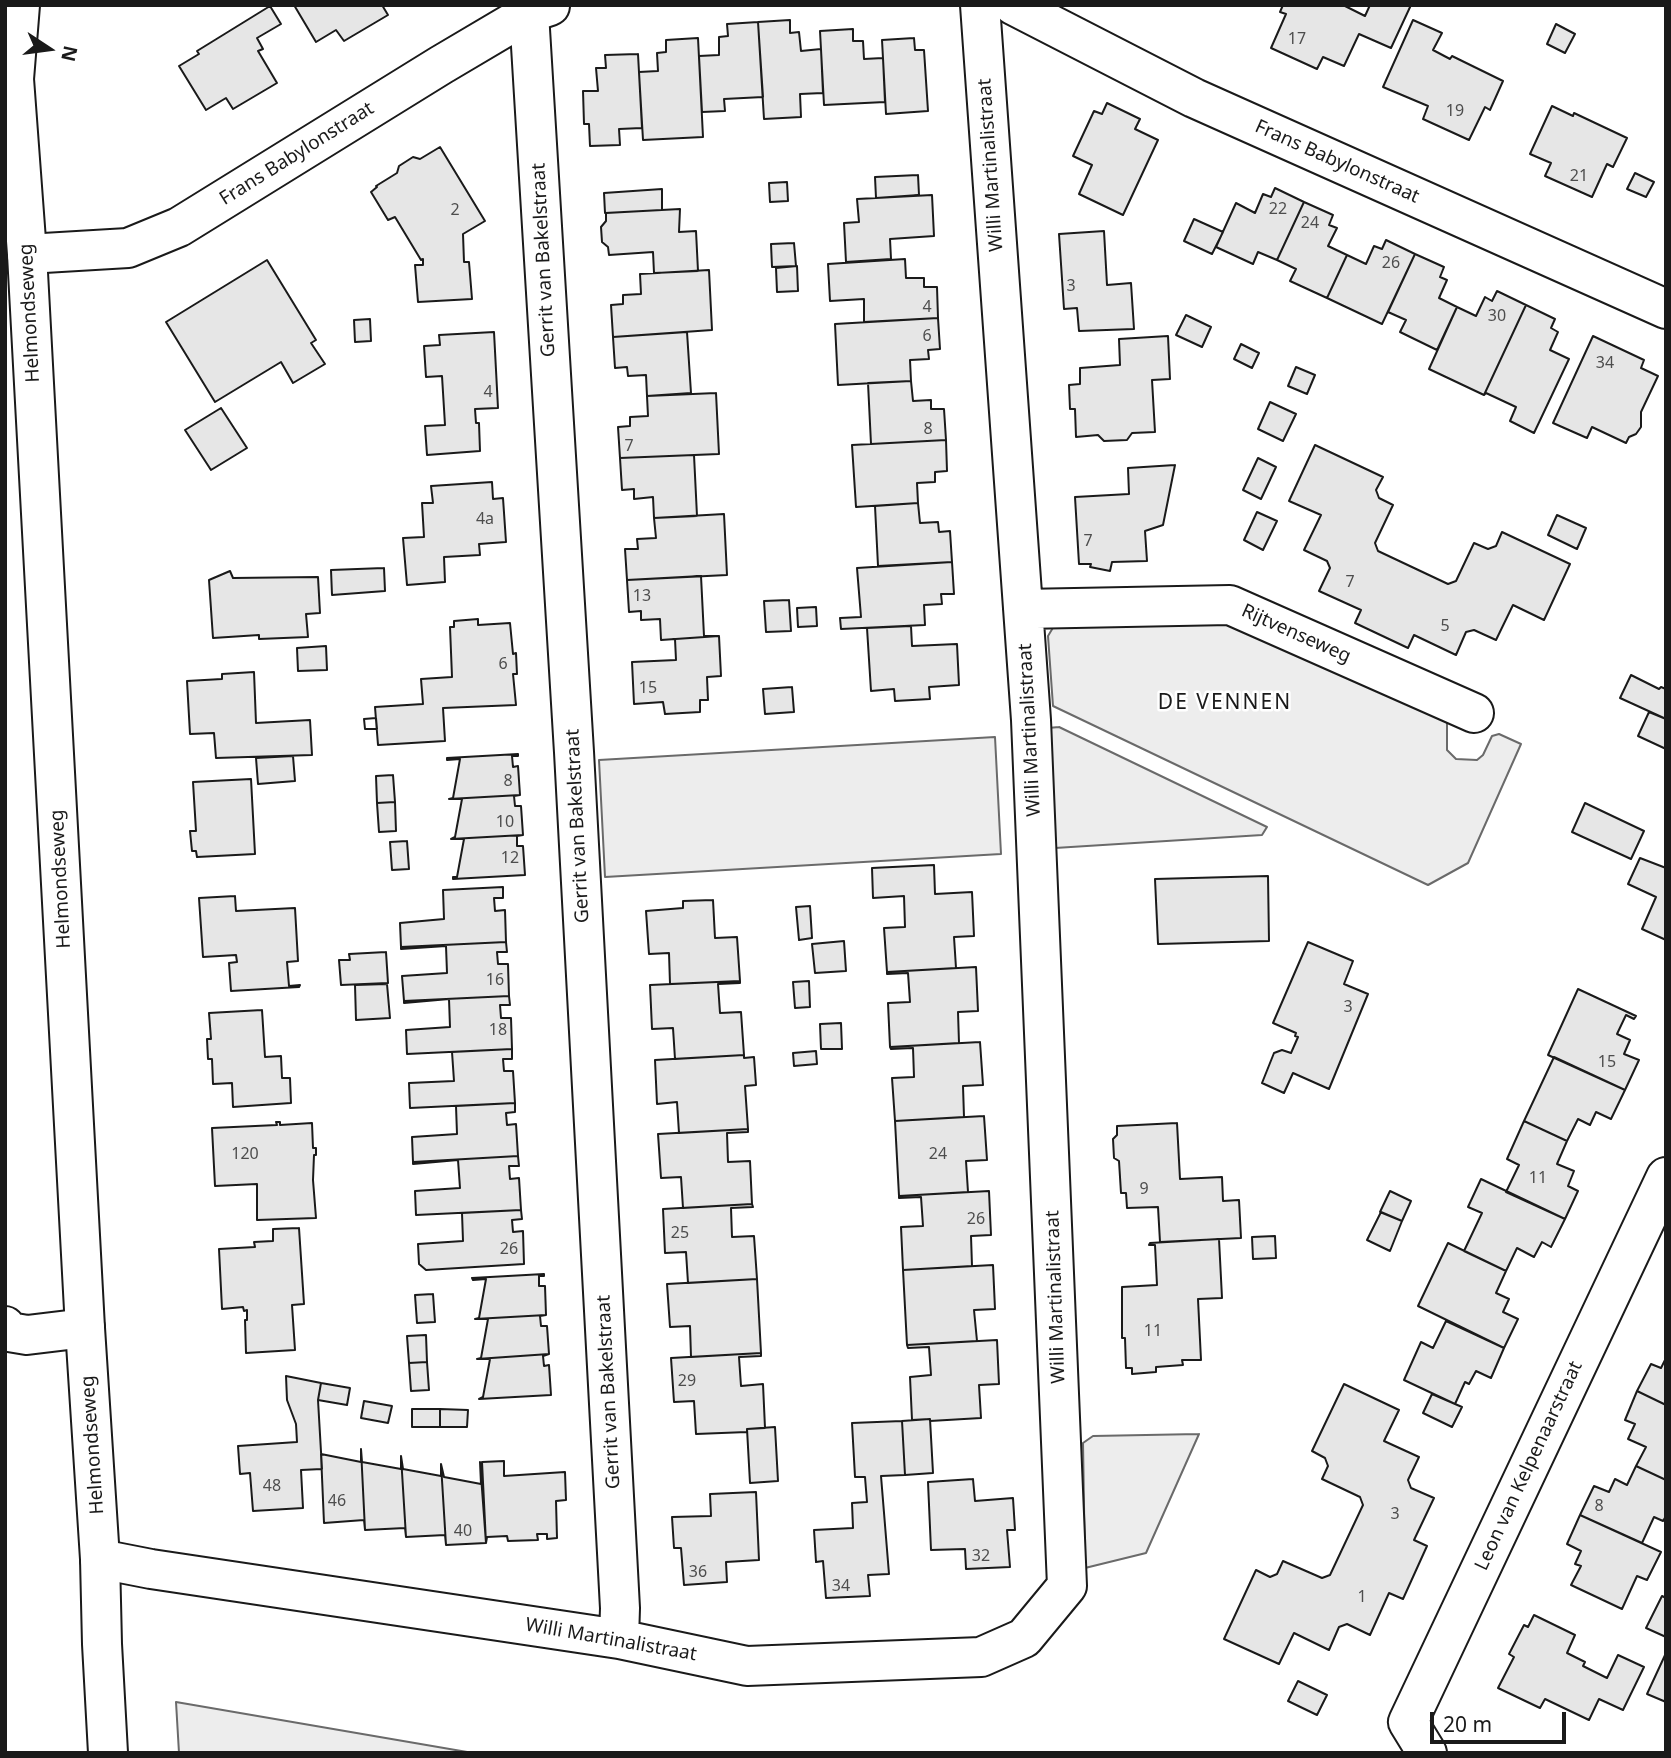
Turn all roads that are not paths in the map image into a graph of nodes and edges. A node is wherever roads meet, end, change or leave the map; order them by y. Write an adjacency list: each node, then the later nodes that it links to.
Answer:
1 (20, 5): 5 (street, Helmondseweg)
2 (980, 5): 7 (street, Willi Martinalistraat)
3 (1013, 5): 6 (street, Frans Babylonstraat)
4 (540, 9): 5 (street, Frans Babylonstraat); 13 (street, Gerrit van Bakelstraat)
5 (27, 254): 10 (street, Helmondseweg)
6 (1666, 309)
7 (1023, 609): 8 (street, Rijtvenseweg); 13 (street, Willi Martinalistraat)
8 (1474, 713)
9 (1666, 1177): 15 (street, Leon van Kelpenaarstraat)
10 (85, 1328): 11 (street); 12 (street, Helmondseweg)
11 (7, 1332)
12 (100, 1559): 13 (street, Willi Martinalistraat); 14 (street, Helmondseweg)
13 (619, 1639)
14 (108, 1753)
15 (1427, 1753)

